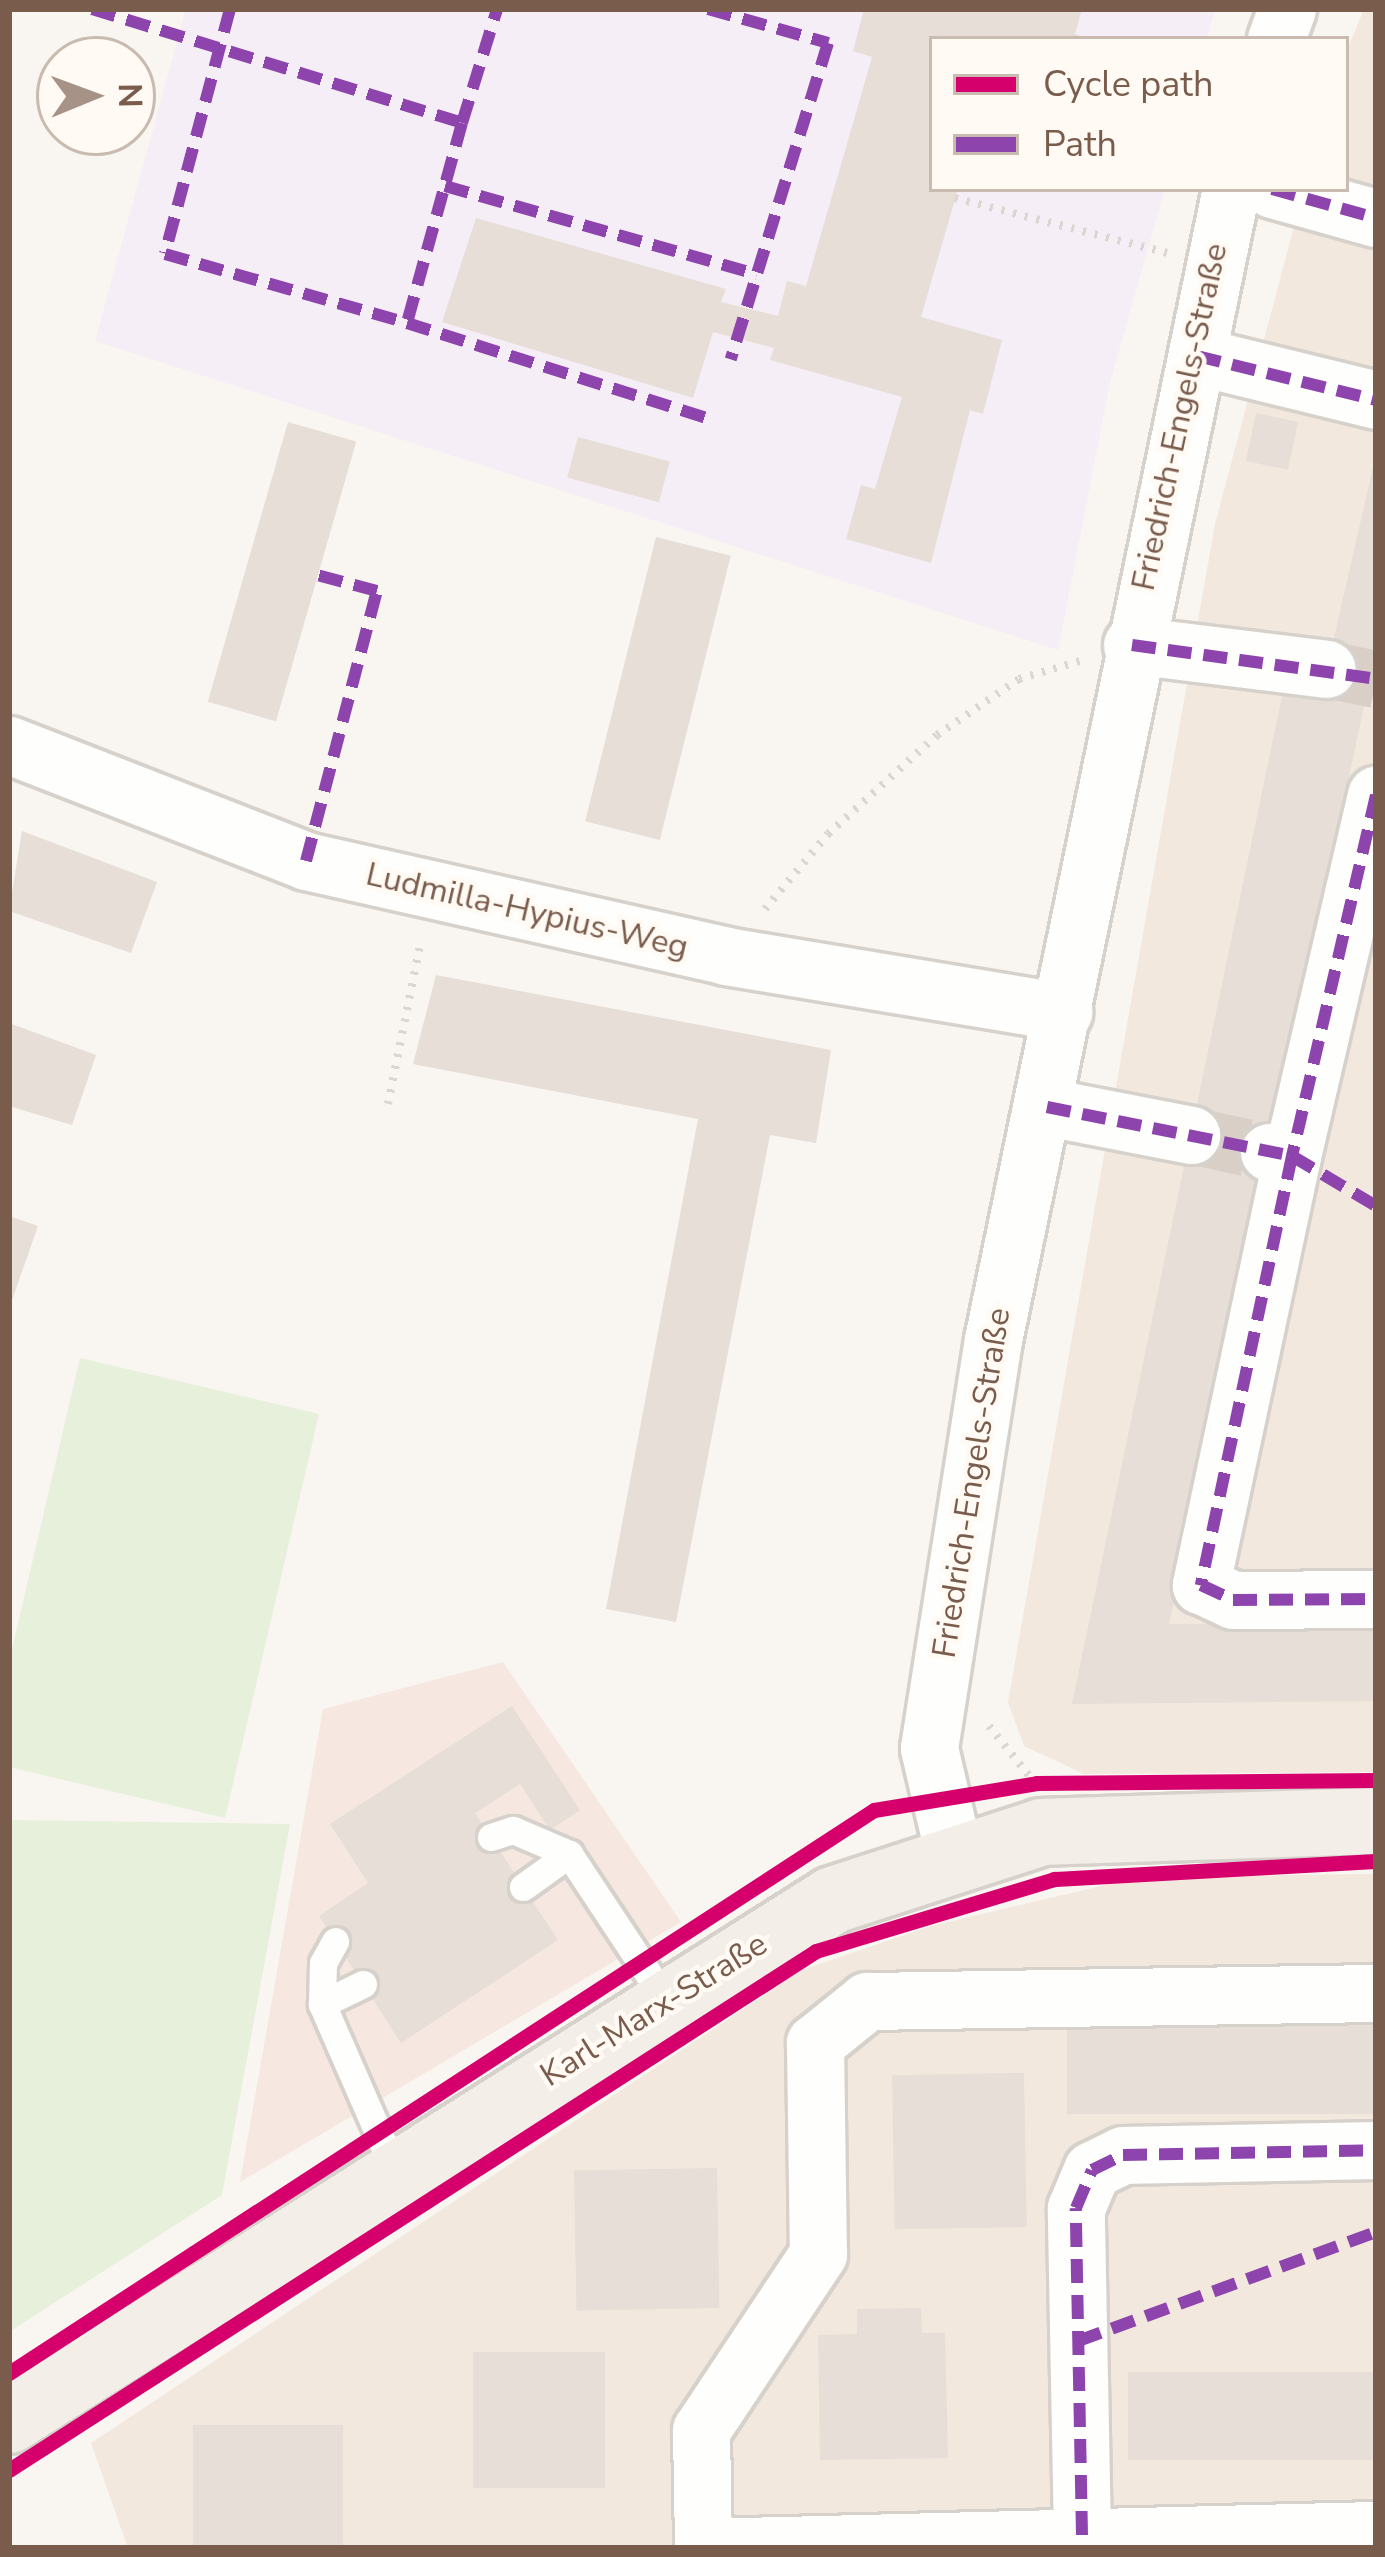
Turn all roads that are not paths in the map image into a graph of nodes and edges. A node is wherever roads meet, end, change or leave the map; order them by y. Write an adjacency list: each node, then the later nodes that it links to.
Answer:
1 (1230, 192): 4 (street, Friedrich-Engels-Straße)
2 (1283, 192): 3 (street)
3 (1376, 218)
4 (1196, 356): 5 (street); 6 (street, Friedrich-Engels-Straße)
5 (1376, 400)
6 (1132, 645): 7 (street); 10 (street, Friedrich-Engels-Straße)
7 (1327, 669)
8 (9, 745): 10 (street, Ludmilla-Hypius-Weg)
9 (1376, 795): 13 (street)
10 (1063, 1012): 11 (street, Friedrich-Engels-Straße)
11 (1047, 1107): 12 (street); 17 (street, Friedrich-Engels-Straße)
12 (1191, 1135)
13 (1376, 1600)
14 (1376, 1821): 17 (main road, Karl-Marx-Straße)
15 (490, 1837): 16 (lane)
16 (569, 1854): 18 (lane); 22 (lane)
17 (956, 1859): 22 (main road, Karl-Marx-Straße)
18 (523, 1887)
19 (335, 1941): 23 (lane)
20 (364, 1984): 23 (lane)
21 (1376, 1993): 28 (street)
22 (667, 2002): 25 (main road, Karl-Marx-Straße)
23 (322, 2004): 25 (lane)
24 (1376, 2150): 28 (street)
25 (395, 2170): 26 (main road, Karl-Marx-Straße)
26 (9, 2420)
27 (1376, 2530): 28 (street)
28 (1082, 2535)

